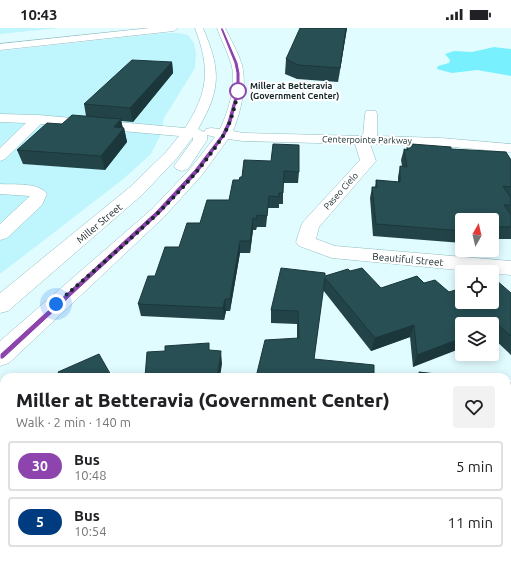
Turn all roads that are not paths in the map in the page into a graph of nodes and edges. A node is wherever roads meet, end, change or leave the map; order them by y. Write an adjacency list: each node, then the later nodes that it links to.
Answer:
1 (101, 28): 5 (main road)
2 (174, 28): 6 (main road)
3 (199, 28): 7 (main road, Miller Street)
4 (221, 28): 12 (main road, Miller Street)
5 (0, 38)
6 (0, 47)
7 (212, 76): 11 (main road, Miller Street); 12 (main road, Centerpointe Parkway)
8 (371, 114): 13 (main road)
9 (0, 118): 10 (main road)
10 (38, 119): 11 (main road); 15 (main road)
11 (190, 131): 20 (main road, Miller Street); 21 (main road, Miller Street)
12 (224, 135): 13 (main road, Centerpointe Parkway); 20 (main road, Miller Street)
13 (365, 140): 14 (main road, Centerpointe Parkway); 18 (main road, Paseo Cielo)
14 (511, 148)
15 (0, 156)
16 (0, 189): 17 (main road)
17 (0, 234)
18 (306, 242): 19 (main road, Beautiful Street)
19 (511, 268)
20 (79, 284): 22 (main road, Miller Street)
21 (0, 305)
22 (6, 351): 23 (main road, Miller Street)
23 (0, 369)

